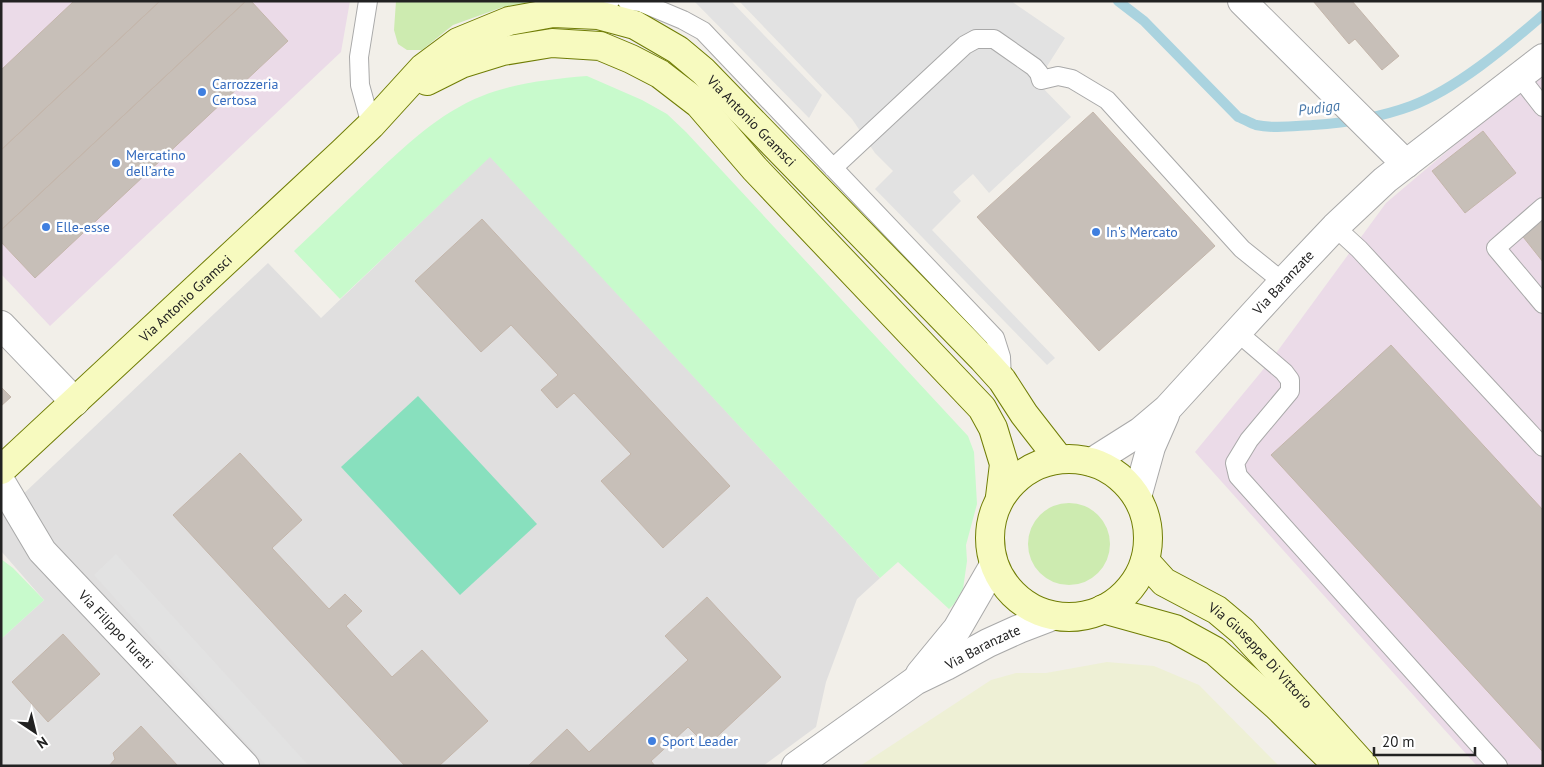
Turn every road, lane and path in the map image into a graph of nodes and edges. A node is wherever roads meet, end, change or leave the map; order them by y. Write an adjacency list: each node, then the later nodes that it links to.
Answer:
1 (368, 1): 9 (lane)
2 (610, 1): 5 (lane)
3 (627, 1): 11 (lane)
4 (1242, 1): 10 (street)
5 (578, 8): 9 (street, Via Antonio Gramsci); 18 (street, Via Antonio Gramsci)
6 (1543, 58): 7 (street, Via Baranzate)
7 (1520, 76): 8 (lane); 10 (street, Via Baranzate)
8 (1543, 107)
9 (371, 125): 19 (street, Via Antonio Gramsci); 26 (street, Via Antonio Gramsci)
10 (1406, 164): 13 (street, Via Baranzate)
11 (833, 168): 14 (lane); 18 (lane)
12 (1543, 207): 15 (lane)
13 (1335, 227): 14 (street, Via Baranzate); 21 (lane)
14 (1283, 282): 17 (street, Via Baranzate)
15 (1543, 304)
16 (1, 326): 19 (street)
17 (1237, 332): 20 (street, Via Baranzate); 37 (lane)
18 (1002, 380): 22 (street, Via Antonio Gramsci)
19 (75, 402): 24 (street, Via Antonio Gramsci)
20 (1167, 409): 23 (street, Via Baranzate); 27 (street, Via Baranzate)
21 (1543, 447)
22 (1060, 459): 23 (street); 26 (street)
23 (1092, 462): 27 (street)
24 (1, 470)
25 (1, 482): 33 (street, Via Filippo Turati)
26 (1000, 497): 29 (street)
27 (1137, 497): 28 (street)
28 (1145, 561): 30 (street); 36 (street, Via Giuseppe Di Vittorio)
29 (994, 564): 31 (street); 32 (street, Via Baranzate)
30 (1103, 609): 31 (street); 35 (street, Via Giuseppe Di Vittorio)
31 (1053, 616): 32 (street, Via Baranzate)
32 (915, 681): 34 (street, Via Baranzate)
33 (245, 766)
34 (796, 766)
35 (1338, 766)
36 (1364, 766)
37 (1498, 766)

